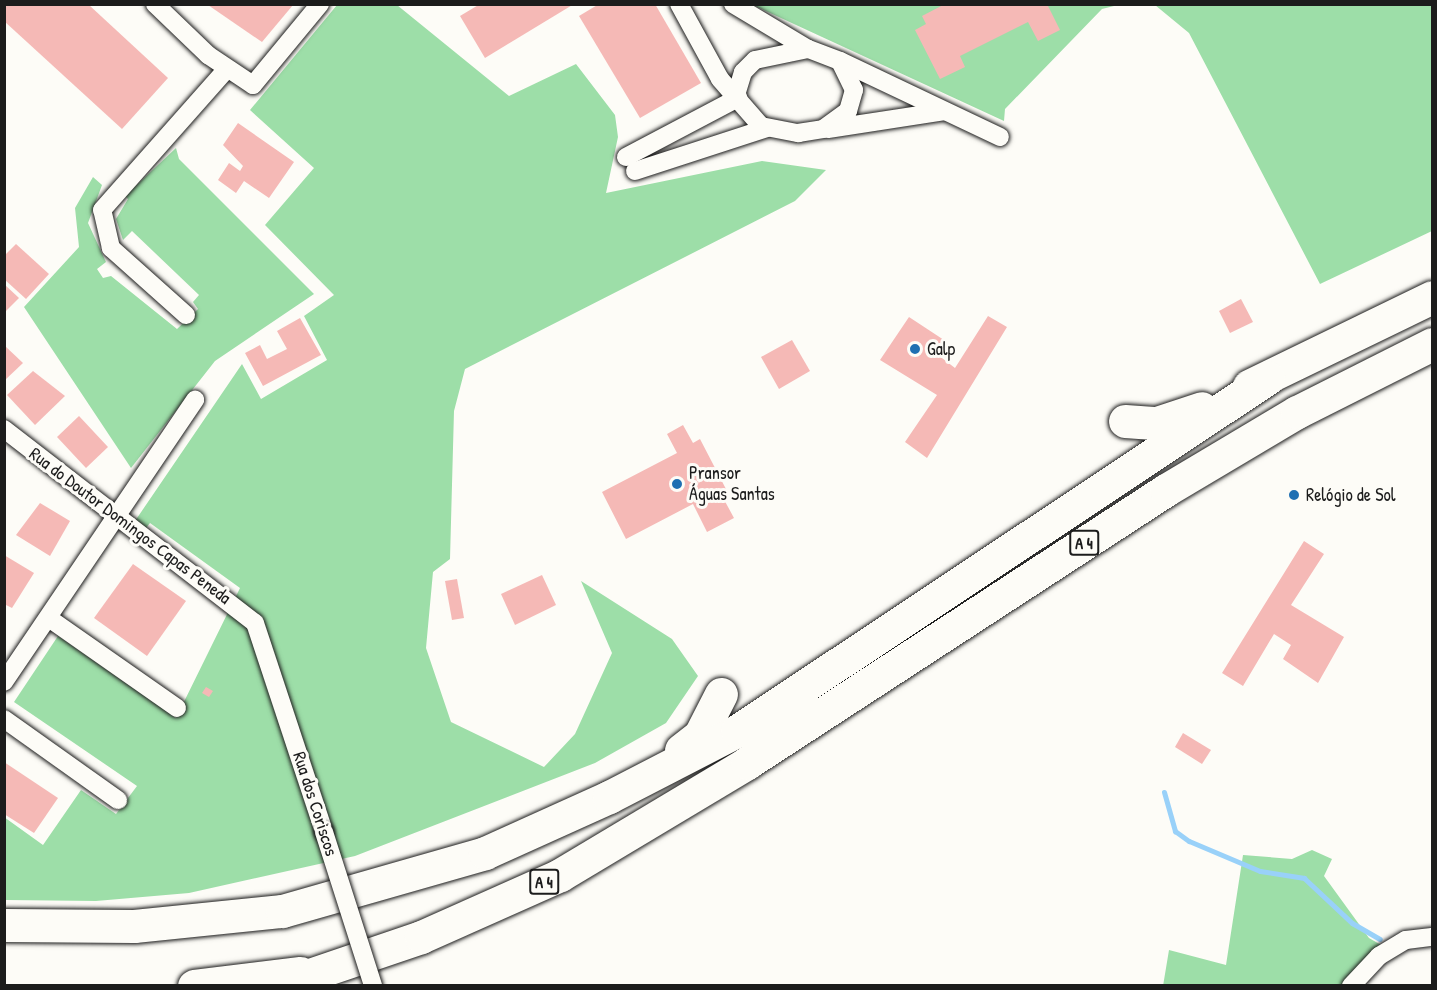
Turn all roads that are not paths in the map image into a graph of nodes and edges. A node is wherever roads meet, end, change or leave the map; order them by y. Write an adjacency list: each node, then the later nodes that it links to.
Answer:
1 (156, 4): 7 (street)
2 (320, 4): 7 (street)
3 (679, 4): 8 (street)
4 (733, 4): 5 (street)
5 (808, 49): 6 (street); 8 (street)
6 (840, 61): 9 (street); 11 (street)
7 (226, 70): 14 (street)
8 (738, 95): 10 (street); 10 (street)
9 (945, 111): 11 (street); 12 (street)
10 (767, 128): 11 (street)
11 (823, 129)
12 (1000, 137)
13 (1432, 297): 16 (highway, A 4)
14 (186, 315)
15 (1432, 344): 31 (highway, A 4)
16 (1268, 378): 18 (highway); 27 (highway, A 4)
17 (195, 400): 20 (street)
18 (1125, 421)
19 (4, 429): 20 (street, Rua do Doutor Domingos Capas Peneda)
20 (117, 519): 21 (street); 22 (street, Rua do Doutor Domingos Capas Peneda)
21 (50, 619): 23 (street); 25 (street)
22 (255, 623): 34 (street, Rua dos Coriscos, bridge)
23 (4, 682)
24 (721, 694): 27 (highway)
25 (177, 708)
26 (4, 719): 28 (street)
27 (609, 797): 29 (highway, A 4)
28 (118, 800)
29 (4, 925)
30 (1432, 937): 35 (street)
31 (326, 970): 32 (highway, A 4); 33 (highway, A 4)
32 (194, 986)
33 (277, 986)
34 (373, 986)
35 (1351, 986)

